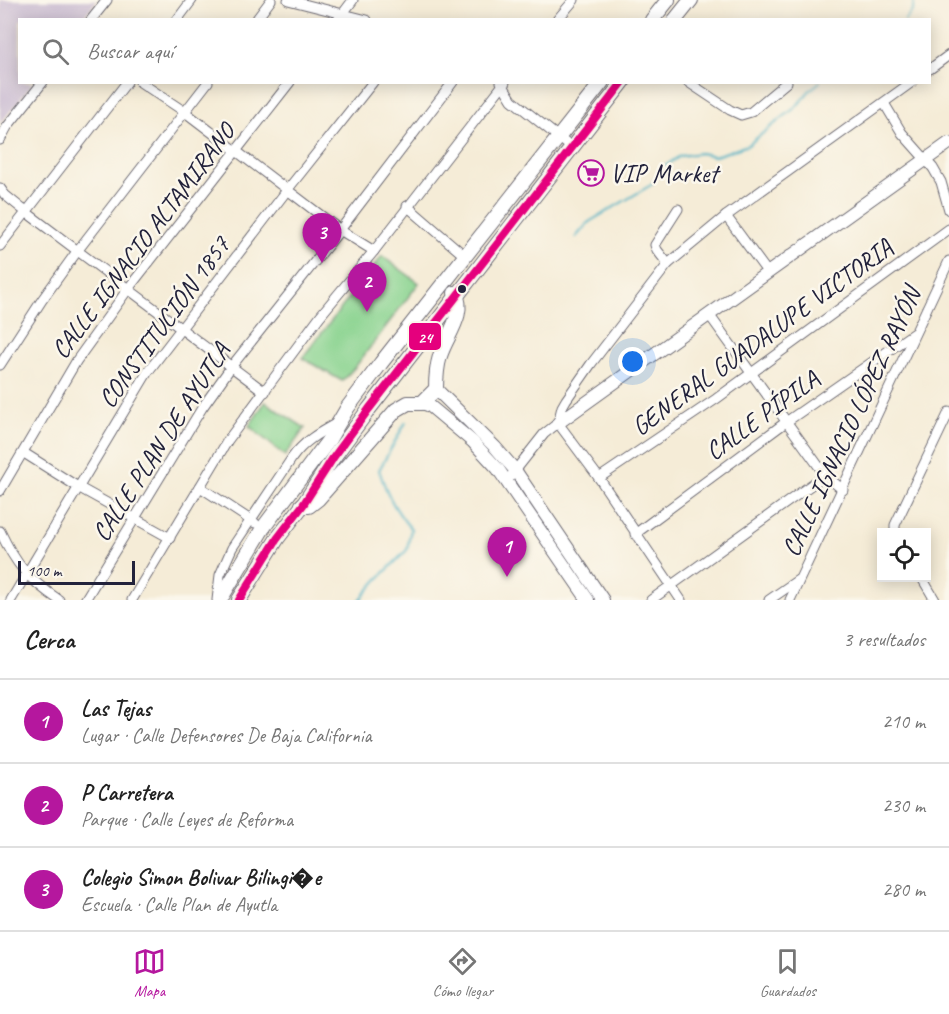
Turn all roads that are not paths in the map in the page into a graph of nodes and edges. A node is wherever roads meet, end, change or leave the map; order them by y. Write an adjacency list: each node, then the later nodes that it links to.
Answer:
1 (107, 0): 10 (street)
2 (192, 0): 11 (street)
3 (271, 0): 12 (street)
4 (288, 0): 9 (street)
5 (353, 0): 9 (street)
6 (574, 0): 13 (street)
7 (668, 0): 14 (highway)
8 (691, 0): 15 (highway)
9 (340, 17)
10 (93, 18)
11 (178, 18)
12 (258, 18)
13 (559, 18)
14 (654, 18)
15 (677, 18)
16 (949, 55): 17 (street)
17 (931, 68)
18 (41, 84): 34 (street)
19 (126, 84): 44 (street)
20 (143, 84): 32 (street)
21 (206, 84): 32 (street)
22 (288, 84): 37 (street, CALLE IGNACIO ALTAMIRANO)
23 (371, 84): 40 (street, CONSTITUCIÓN 1857)
24 (451, 84): 48 (street, CALLE PLAN DE AYUTLA)
25 (502, 84): 33 (street); 41 (street)
26 (600, 84): 33 (highway)
27 (621, 84): 36 (highway)
28 (691, 84): 29 (street)
29 (786, 84)
30 (909, 84): 31 (street)
31 (884, 103): 38 (street); 45 (street)
32 (185, 112): 37 (street); 50 (street)
33 (557, 138): 36 (street); 46 (highway)
34 (0, 140)
35 (949, 143): 38 (main road)
36 (572, 148): 57 (highway)
37 (235, 152): 40 (street); 56 (street, CALLE IGNACIO ALTAMIRANO)
38 (926, 159): 43 (street); 55 (main road)
39 (0, 188): 44 (street)
40 (288, 189): 48 (street); 59 (street, CONSTITUCIÓN 1857)
41 (407, 206): 51 (street); 52 (street)
42 (678, 209): 54 (street)
43 (949, 210)
44 (26, 212): 49 (street); 50 (street)
45 (726, 216): 54 (street); 55 (street)
46 (493, 221): 52 (highway); 57 (highway)
47 (949, 229): 63 (street, GENERAL GUADALUPE VICTORIA)
48 (340, 230): 51 (street); 62 (street, CALLE PLAN DE AYUTLA)
49 (0, 246)
50 (78, 250): 56 (street); 61 (street)
51 (374, 251): 65 (street)
52 (465, 256): 68 (highway)
53 (949, 261): 60 (street, CALLE IGNACIO LÓPEZ RAYÓN)
54 (668, 264): 70 (street)
55 (768, 273): 58 (main road)
56 (128, 289): 59 (street); 72 (street, CALLE IGNACIO ALTAMIRANO)
57 (456, 295): 64 (highway); 81 (highway)
58 (710, 316): 63 (street); 70 (main road)
59 (180, 329): 62 (street); 77 (street, CONSTITUCIÓN 1857)
60 (916, 331): 69 (street, CALLE PÍPILA); 79 (street, CALLE IGNACIO LÓPEZ RAYÓN)
61 (0, 365)
62 (231, 367): 65 (street); 82 (street, CALLE PLAN DE AYUTLA)
63 (751, 372): 69 (street); 75 (street, GENERAL GUADALUPE VICTORIA)
64 (436, 389): 66 (highway); 73 (main road)
65 (265, 392): 78 (street)
66 (422, 403): 76 (main road); 81 (highway)
67 (949, 414): 85 (street)
68 (339, 422): 71 (highway); 83 (street)
69 (786, 422): 74 (street); 87 (street, CALLE PÍPILA)
70 (558, 423): 73 (street); 75 (street)
71 (328, 441): 81 (highway); 84 (highway)
72 (24, 453): 77 (street); 80 (street, CALLE IGNACIO ALTAMIRANO)
73 (515, 470): 76 (street); 89 (main road)
74 (825, 475): 79 (street); 93 (street)
75 (599, 478): 87 (street)
76 (507, 481): 89 (main road)
77 (78, 487): 82 (street); 90 (street, CONSTITUCIÓN 1857)
78 (200, 487): 83 (street); 88 (street)
79 (843, 490): 91 (street, CALLE IGNACIO LÓPEZ RAYÓN)
80 (0, 491)
81 (303, 505): 99 (highway)
82 (133, 519): 88 (street); 96 (street, CALLE PLAN DE AYUTLA)
83 (250, 520): 84 (street); 98 (street)
84 (263, 528): 98 (highway)
85 (895, 528)
86 (0, 531): 90 (street)
87 (635, 534): 93 (street)
88 (170, 538): 97 (street)
89 (576, 571): 100 (main road); 101 (main road)
90 (26, 575): 94 (street, CONSTITUCIÓN 1857); 95 (street)
91 (800, 578): 104 (street); 105 (street, CALLE IGNACIO LÓPEZ RAYÓN)
92 (924, 582): 106 (street)
93 (671, 586): 102 (street); 103 (street)
94 (11, 600)
95 (59, 600)
96 (85, 600)
97 (132, 600)
98 (218, 600)
99 (239, 600)
100 (588, 600)
101 (603, 600)
102 (651, 600)
103 (681, 600)
104 (769, 600)
105 (790, 600)
106 (935, 600)

